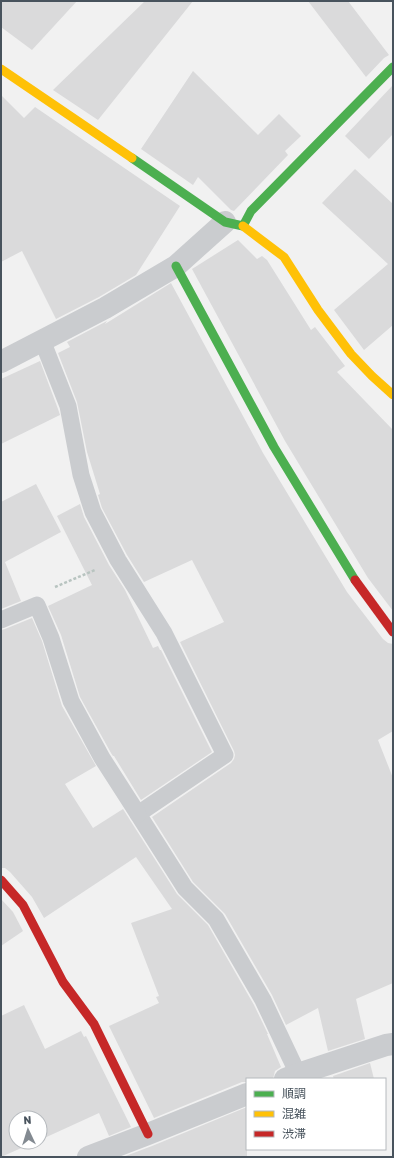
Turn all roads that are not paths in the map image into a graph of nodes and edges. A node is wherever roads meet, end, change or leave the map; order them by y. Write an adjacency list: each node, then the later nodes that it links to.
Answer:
1 (393, 67): 3 (street)
2 (1, 69): 3 (street)
3 (234, 224): 4 (street); 7 (street)
4 (176, 266): 5 (street); 9 (street)
5 (42, 340): 6 (street); 10 (lane)
6 (1, 362)
7 (393, 395)
8 (1, 620): 10 (lane)
9 (393, 632)
10 (138, 814): 13 (lane)
11 (1, 880): 15 (street)
12 (393, 1044): 13 (street)
13 (292, 1076)
14 (246, 1094): 15 (street)
15 (148, 1134): 16 (street)
16 (88, 1157)

